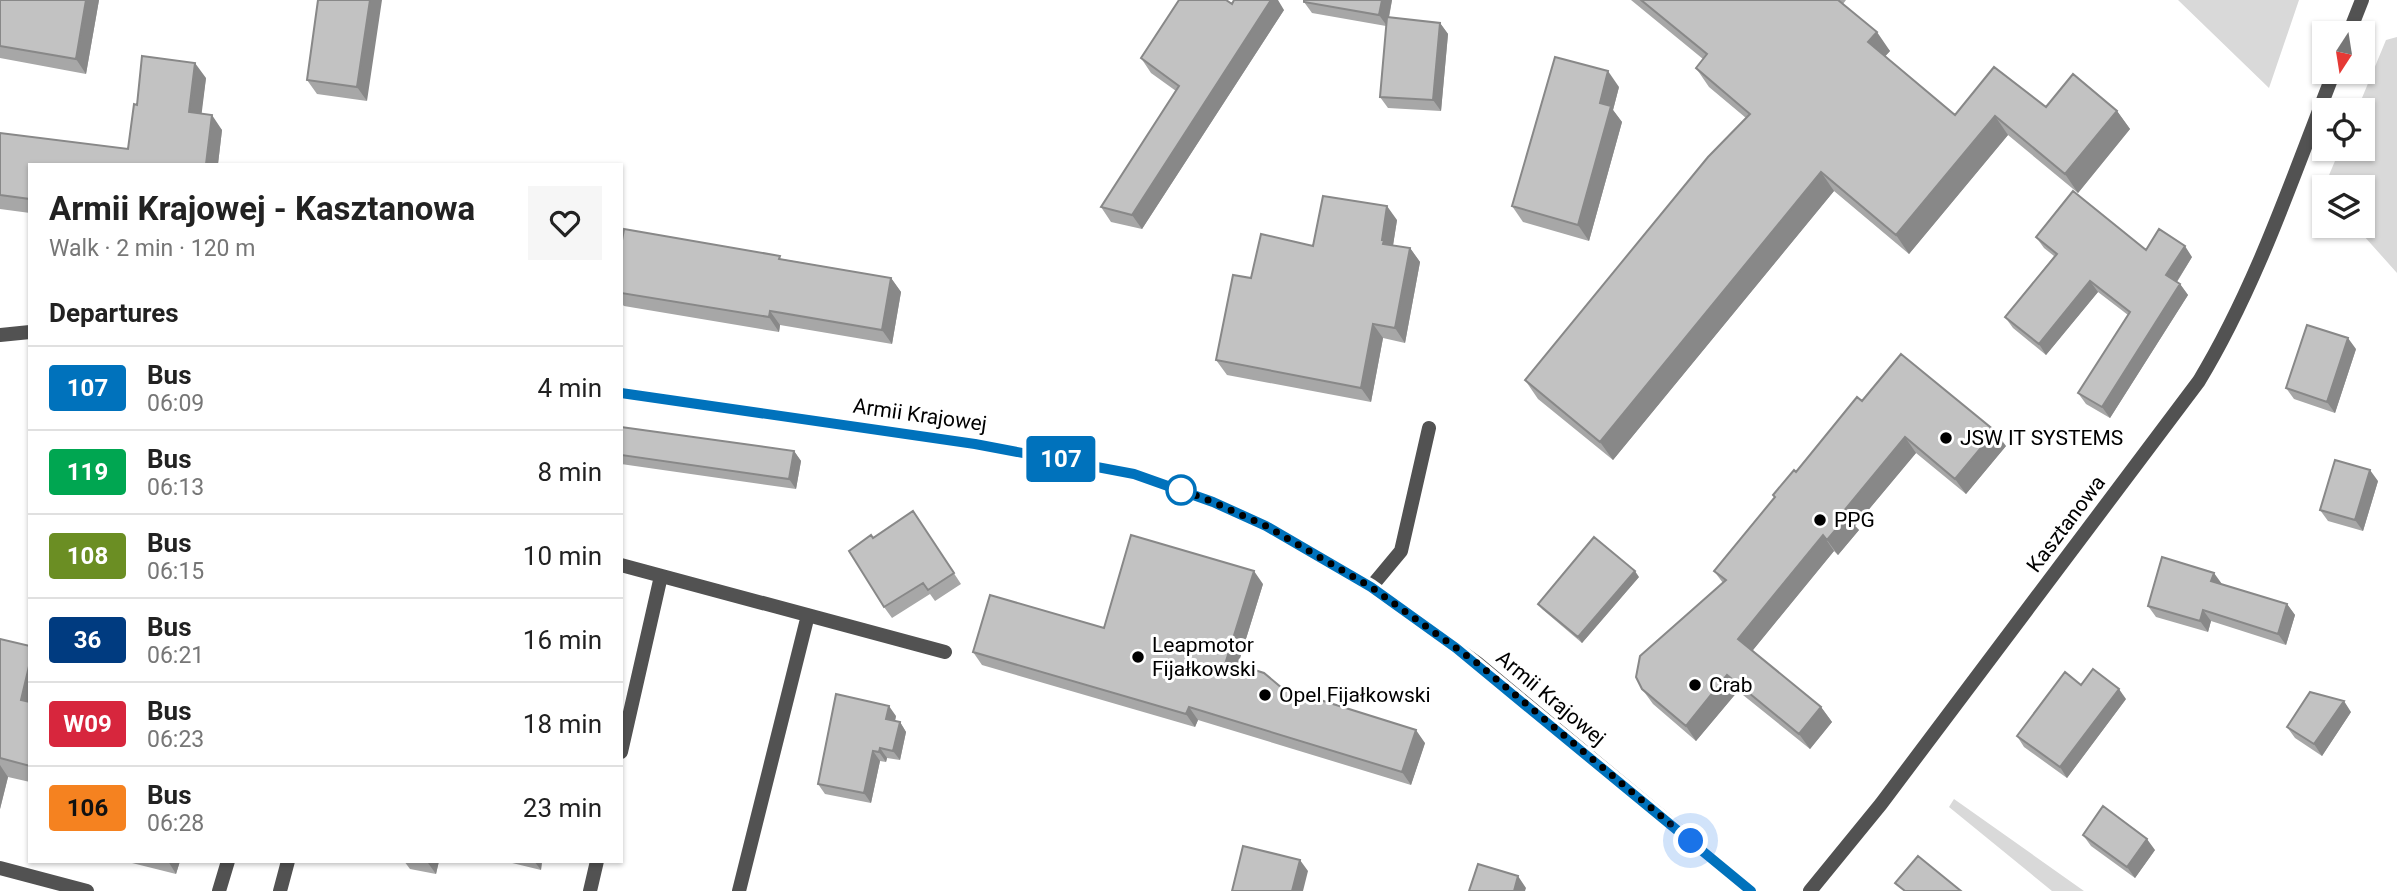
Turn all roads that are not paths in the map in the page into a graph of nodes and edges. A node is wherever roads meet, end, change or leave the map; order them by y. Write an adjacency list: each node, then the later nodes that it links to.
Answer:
1 (2362, 0): 2 (street)
2 (2354, 21)
3 (2329, 84): 24 (street, Kasztanowa)
4 (28, 332): 5 (street)
5 (0, 336)
6 (623, 393): 10 (street, Armii Krajowej)
7 (1429, 428): 10 (street)
8 (623, 566): 9 (street)
9 (661, 576): 11 (street); 13 (street)
10 (1371, 587): 23 (street, Armii Krajowej)
11 (808, 615): 12 (street); 22 (street)
12 (946, 652)
13 (623, 743)
14 (227, 863): 19 (street)
15 (288, 863): 20 (street)
16 (597, 863): 21 (street)
17 (0, 868): 18 (street)
18 (87, 891)
19 (219, 891)
20 (281, 891)
21 (590, 891)
22 (740, 891)
23 (1751, 891)
24 (1810, 891)

